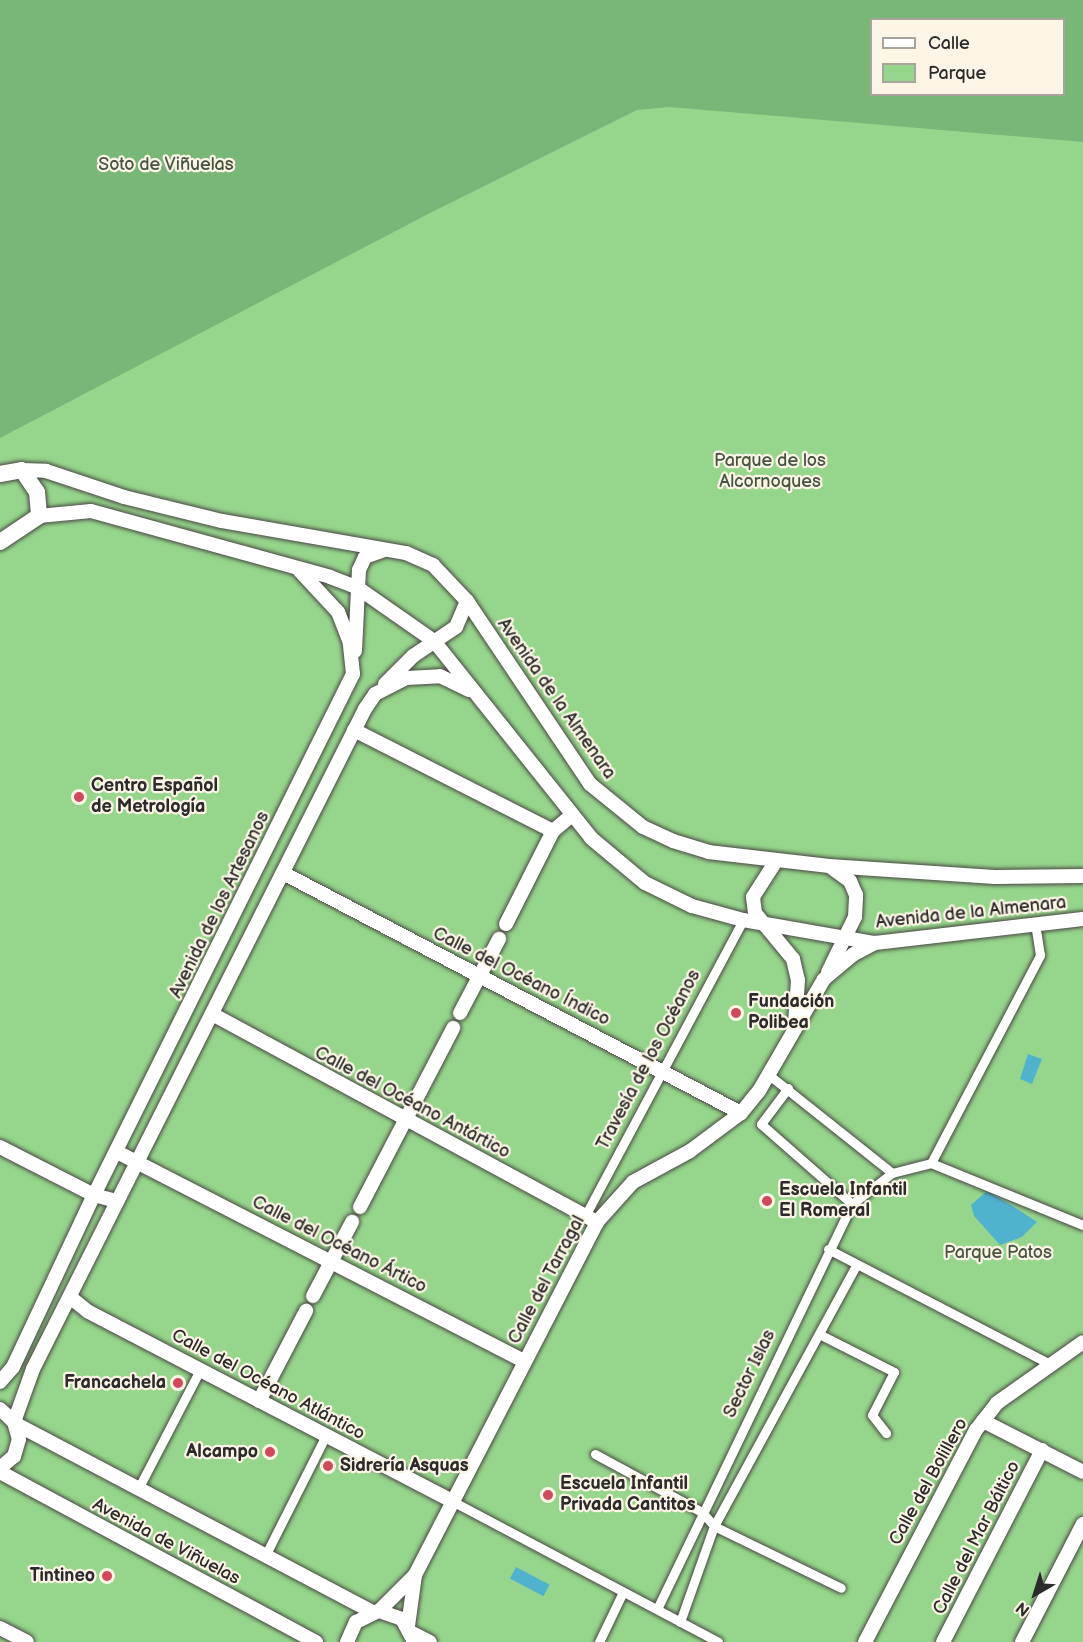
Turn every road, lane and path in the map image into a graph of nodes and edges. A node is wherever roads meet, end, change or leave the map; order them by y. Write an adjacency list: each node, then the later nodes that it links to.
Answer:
1 (22, 470): 2 (street); 3 (street); 5 (street, Avenida de la Almenara)
2 (0, 474)
3 (39, 516): 4 (street); 6 (street, Avenida de la Almenara)
4 (0, 542)
5 (386, 549): 7 (street, Avenida de los Artesanos); 8 (street, Avenida de la Almenara)
6 (299, 570): 7 (street, Avenida de la Almenara); 10 (street)
7 (358, 588): 9 (street, Avenida de la Almenara); 10 (street, Avenida de los Artesanos)
8 (467, 601): 9 (street); 16 (street, Avenida de la Almenara)
9 (434, 640): 11 (street); 12 (street, Avenida de la Almenara)
10 (353, 674): 40 (street, Avenida de los Artesanos)
11 (375, 694): 12 (street); 13 (street)
12 (480, 698): 14 (street, Avenida de la Almenara)
13 (354, 730): 15 (street); 18 (street)
14 (572, 816): 15 (street); 21 (street, Avenida de la Almenara)
15 (553, 831): 22 (street)
16 (776, 861): 17 (street, Avenida de la Almenara); 23 (street)
17 (829, 866): 19 (street, Avenida de la Almenara); 25 (street)
18 (283, 873): 28 (street, Calle del Océano Índico); 31 (street)
19 (1083, 876)
20 (1083, 919): 24 (street, Avenida de la Almenara)
21 (743, 920): 23 (street, Avenida de la Almenara); 34 (street, Travesía de los Océanos)
22 (506, 924)
23 (766, 925): 25 (street, Avenida de la Almenara); 33 (street, Calle del Tarragal)
24 (1035, 925): 27 (street, Avenida de la Almenara); 42 (street)
25 (846, 938): 27 (street, Avenida de la Almenara); 29 (street, Calle del Tarragal)
26 (499, 939): 28 (street)
27 (875, 943): 29 (street, Calle del Tarragal)
28 (480, 976): 30 (street); 34 (street, Calle del Océano Índico)
29 (824, 979): 33 (street, Calle del Tarragal)
30 (460, 1013)
31 (212, 1014): 38 (street, Calle del Océano Antártico); 41 (street)
32 (453, 1028): 38 (street)
33 (795, 1028): 35 (street, Calle del Tarragal)
34 (663, 1071): 37 (street, Calle del Océano Índico); 48 (street, Travesía de los Océanos)
35 (769, 1075): 36 (street); 37 (street, Calle del Tarragal)
36 (788, 1088): 43 (street); 46 (street)
37 (741, 1113): 48 (street, Calle del Tarragal)
38 (404, 1121): 47 (street); 48 (street, Calle del Océano Antártico)
39 (0, 1147): 44 (street)
40 (117, 1152): 41 (street); 44 (street, Avenida de los Artesanos)
41 (137, 1163): 45 (street); 52 (street, Calle del Océano Ártico)
42 (931, 1163): 43 (street, Sector Islas); 50 (street)
43 (892, 1173): 46 (street, Sector Islas)
44 (94, 1195): 45 (street); 62 (street, Avenida de los Artesanos)
45 (117, 1201): 55 (street)
46 (852, 1204): 51 (street, Sector Islas)
47 (360, 1207)
48 (591, 1219): 59 (street, Calle del Tarragal)
49 (352, 1222): 52 (street)
50 (1083, 1226)
51 (828, 1250): 53 (street); 75 (street, Sector Islas)
52 (332, 1260): 54 (street); 59 (street, Calle del Océano Ártico)
53 (857, 1264): 57 (street); 60 (street)
54 (314, 1296)
55 (70, 1297): 61 (street, Calle del Océano Atlántico); 66 (street)
56 (306, 1311): 63 (street)
57 (821, 1335): 67 (street); 77 (street)
58 (1083, 1342): 60 (street, Calle del Bolillero)
59 (524, 1361): 74 (street, Calle del Tarragal)
60 (1050, 1364): 65 (street, Calle del Bolillero)
61 (200, 1370): 63 (street, Calle del Océano Atlántico); 73 (street, Avenida de Viñuelas)
62 (0, 1382)
63 (260, 1401): 68 (street, Calle del Océano Atlántico)
64 (0, 1409): 66 (street, Avenida de Viñuelas)
65 (983, 1421): 69 (street); 93 (street, Calle del Bolillero)
66 (15, 1423): 71 (street); 73 (street, Avenida de Viñuelas)
67 (886, 1433)
68 (325, 1437): 74 (street, Calle del Océano Atlántico); 78 (street, Avenida de Viñuelas)
69 (1042, 1450): 72 (street); 94 (street, Calle del Mar Báltico)
70 (595, 1455): 75 (street)
71 (0, 1470): 88 (street, Avenida de Viñuelas)
72 (1083, 1472)
73 (138, 1489): 78 (street, Avenida de Viñuelas)
74 (452, 1501): 79 (street, Calle del Tarragal); 81 (street)
75 (702, 1512): 77 (street); 82 (street, Sector Islas)
76 (1083, 1524): 95 (street)
77 (714, 1526): 80 (street); 84 (street)
78 (265, 1556): 83 (street, Avenida de Viñuelas)
79 (415, 1575): 83 (street, Calle del Tarragal); 86 (street, Calle del Tarragal)
80 (841, 1588)
81 (623, 1593): 82 (street); 91 (street)
82 (658, 1607): 84 (street)
83 (376, 1612): 86 (street, Avenida de Viñuelas); 89 (street, Calle del Tarragal)
84 (680, 1622): 92 (street)
85 (0, 1628): 87 (street)
86 (411, 1634): 90 (street)
87 (27, 1642)
88 (316, 1642)
89 (347, 1642)
90 (430, 1642)
91 (599, 1642)
92 (718, 1642)
93 (865, 1642)
94 (943, 1642)
95 (1022, 1642)

